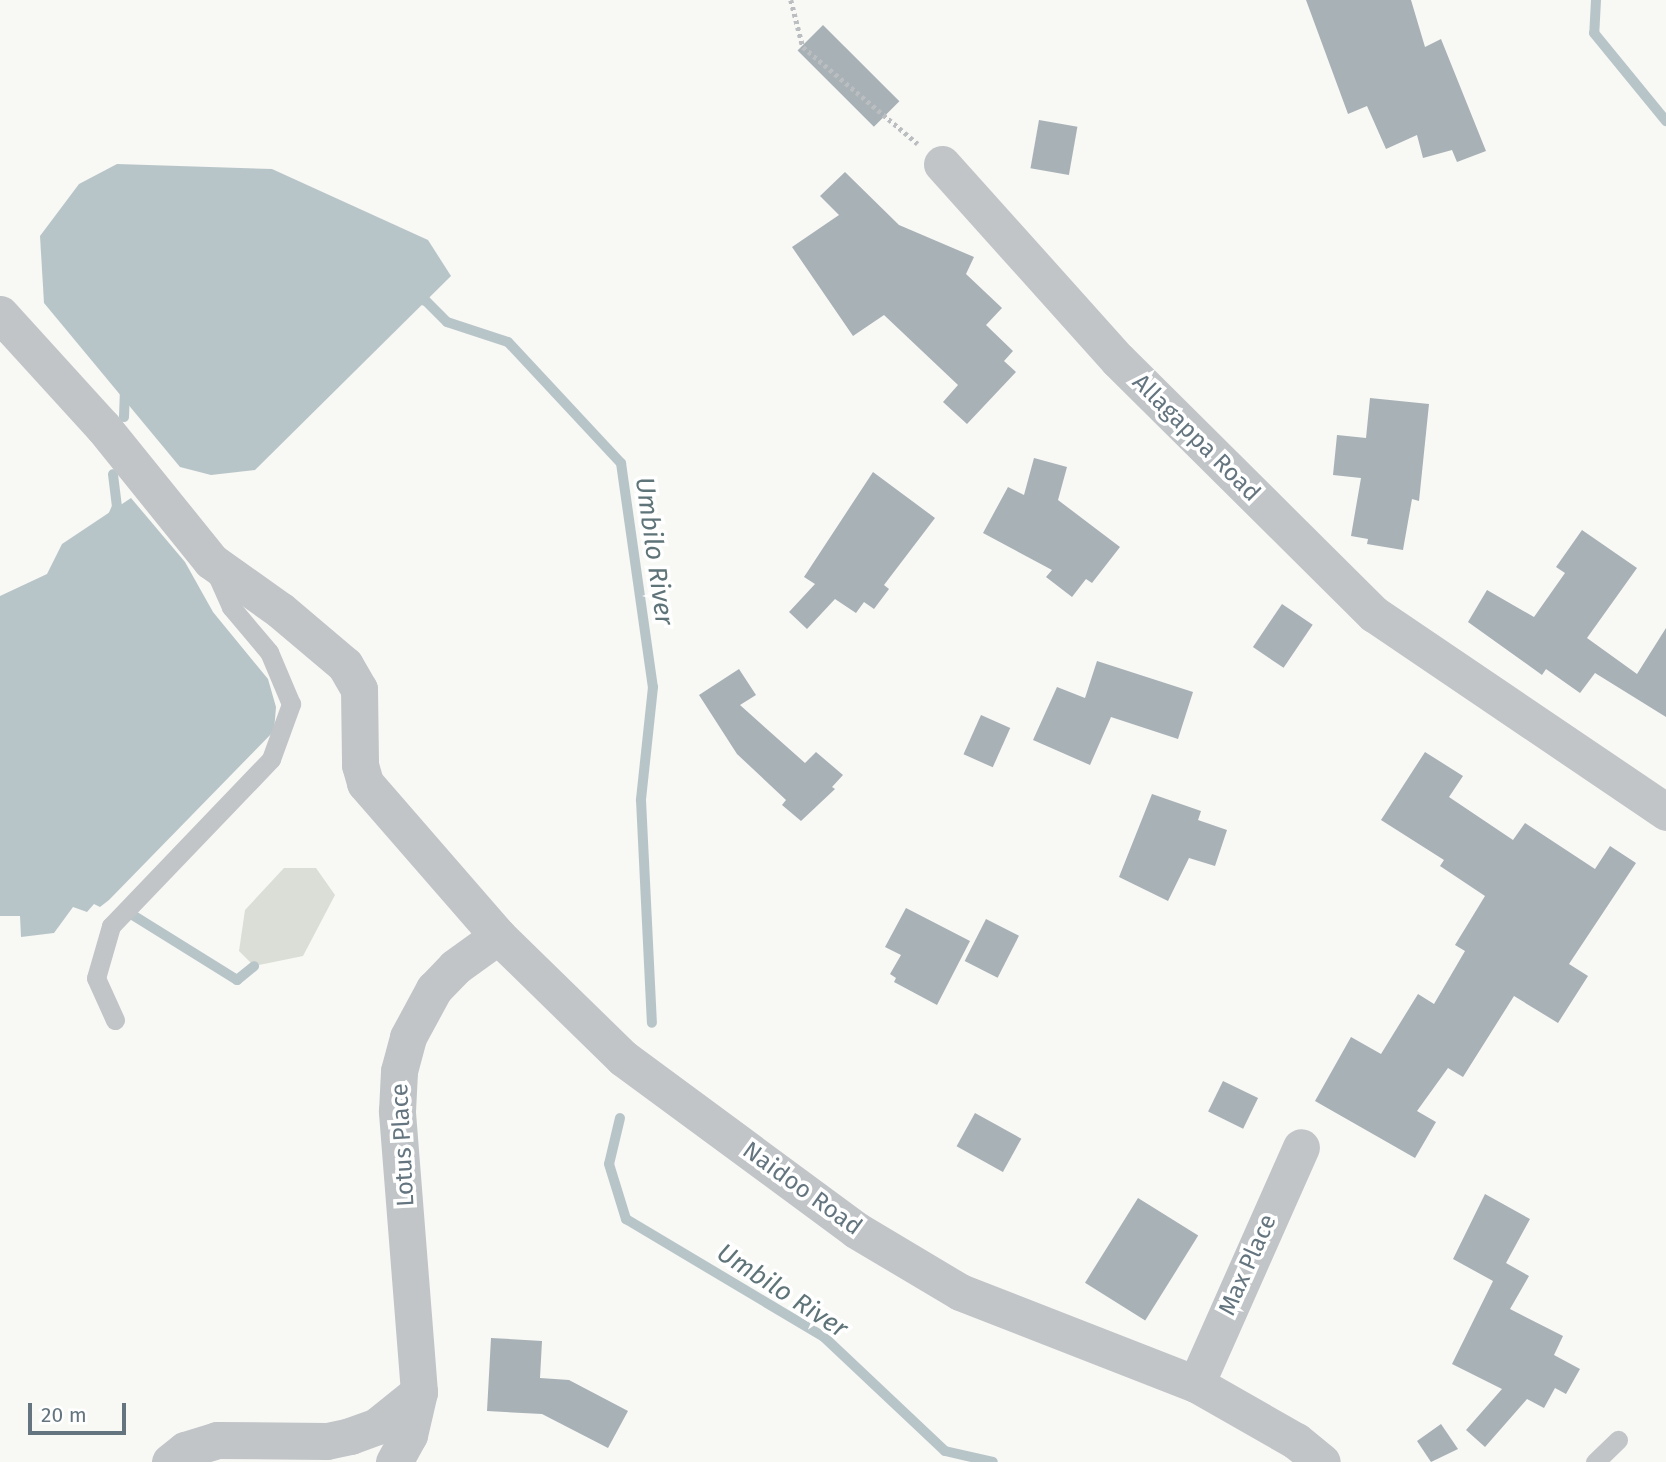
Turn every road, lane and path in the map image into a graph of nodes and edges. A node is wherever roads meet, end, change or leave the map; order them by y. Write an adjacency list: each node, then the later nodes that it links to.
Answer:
1 (791, 0): 2 (path)
2 (942, 164): 5 (street, Allagappa Road)
3 (0, 314): 4 (street)
4 (211, 561): 6 (street, Naidoo Road); 7 (lane)
5 (1666, 812)
6 (498, 936): 9 (street, Naidoo Road); 10 (street, Lotus Place)
7 (115, 1020)
8 (1301, 1147): 9 (street, Max Place)
9 (1196, 1384): 14 (street, Naidoo Road)
10 (419, 1392): 12 (street); 13 (street, Lotus Place)
11 (1618, 1440): 15 (lane)
12 (170, 1462)
13 (394, 1462)
14 (1322, 1462)
15 (1595, 1462)

